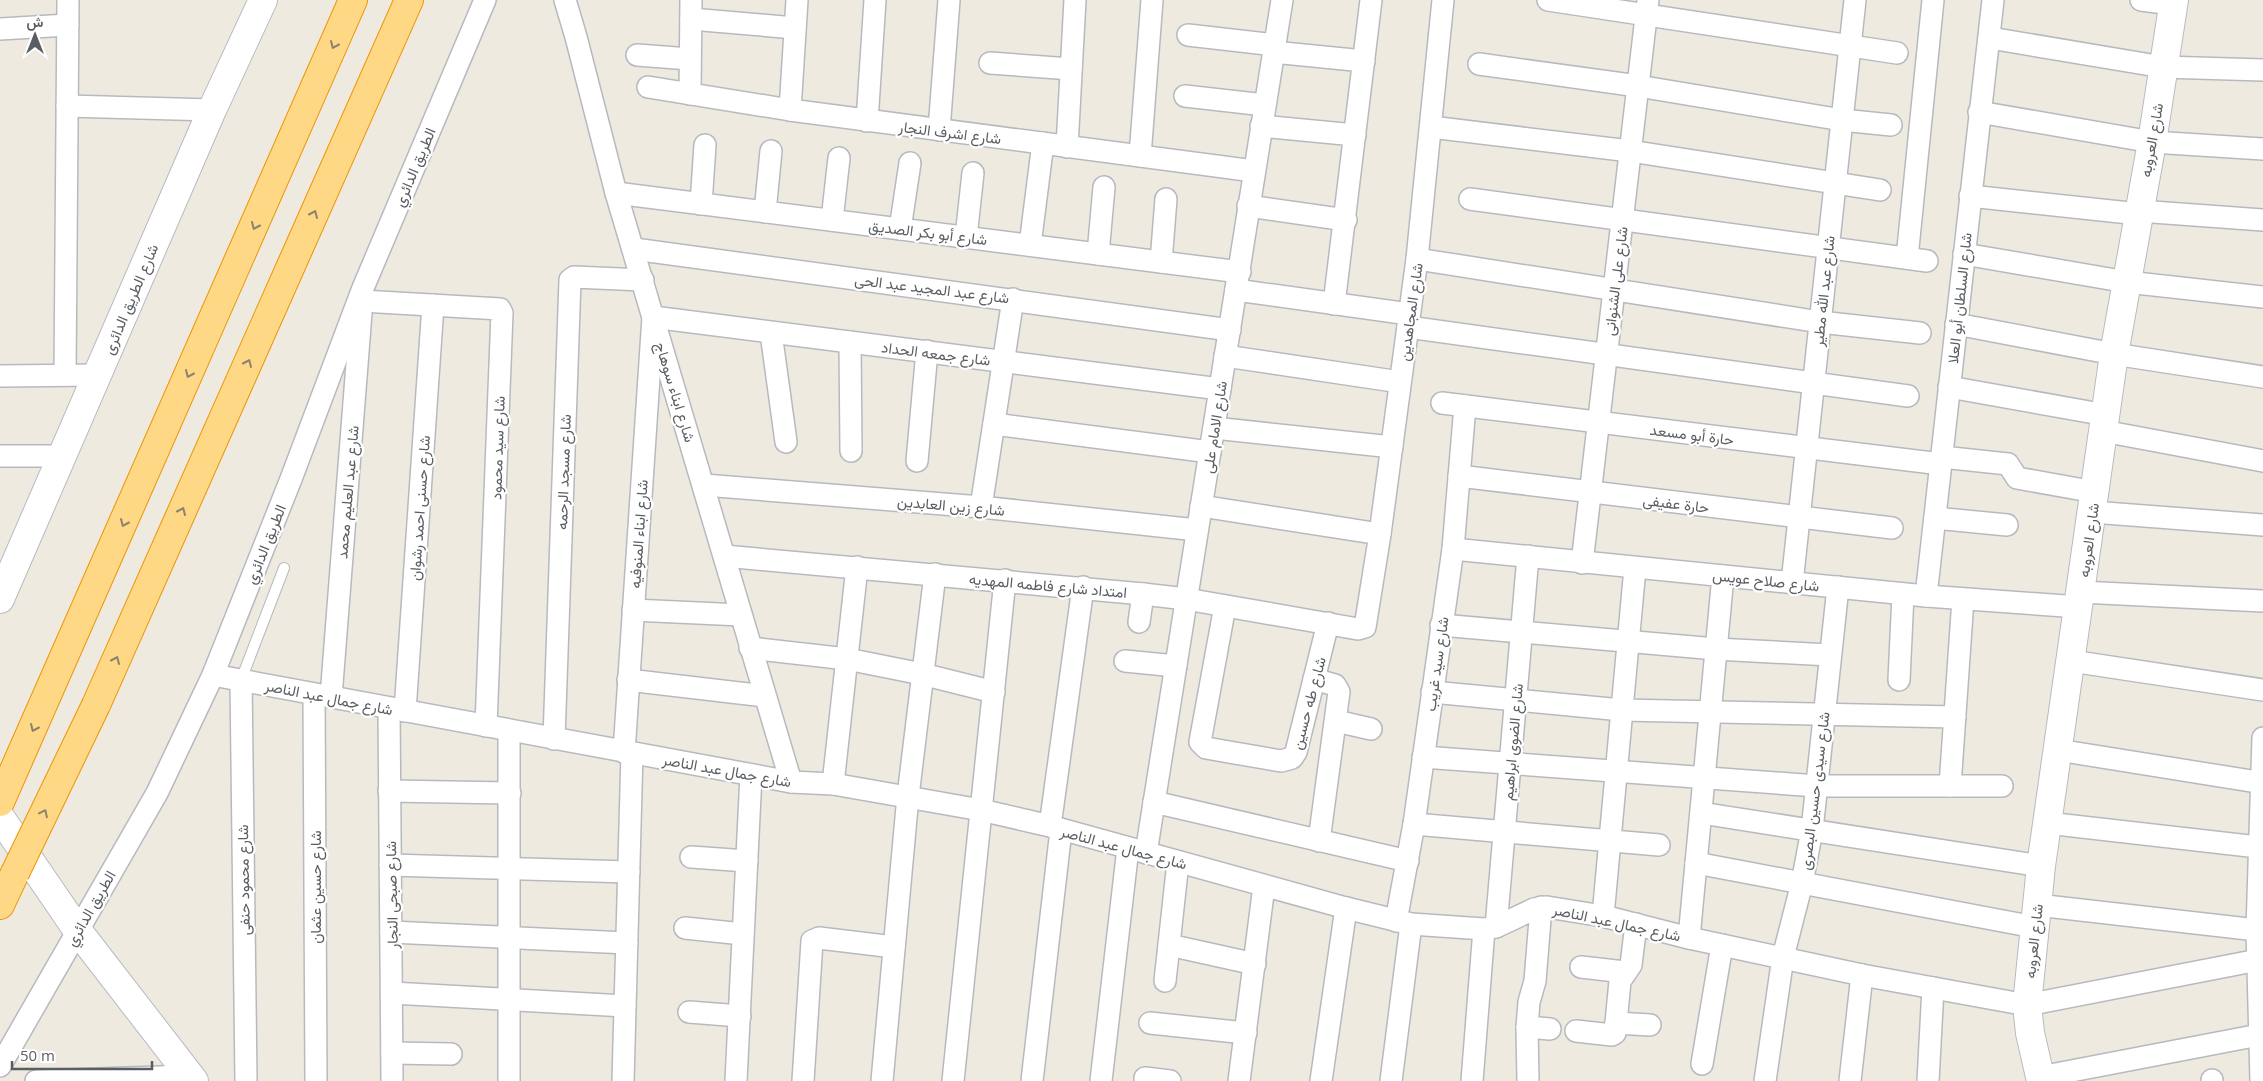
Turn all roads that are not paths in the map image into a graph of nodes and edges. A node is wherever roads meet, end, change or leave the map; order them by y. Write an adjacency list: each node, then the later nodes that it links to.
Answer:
1 (68, 0): 23 (street)
2 (263, 0): 44 (street, شارع الطريق الدائرى)
3 (353, 0): 226 (highway, one-way to 226)
4 (409, 0): 252 (highway, one-way to 4, bridge)
5 (485, 0): 94 (street, الطريق الدائري)
6 (565, 0): 69 (street, شارع ابناء سوهاج)
7 (797, 0): 24 (street)
8 (875, 0): 49 (street)
9 (949, 0): 52 (street)
10 (1075, 0): 37 (street)
11 (1152, 0): 61 (street)
12 (1282, 0): 29 (street, شارع الامام على)
13 (1371, 0): 33 (street)
14 (1443, 0): 51 (street, شارع المجاهدين)
15 (1548, 0): 21 (street)
16 (1855, 0): 28 (street, شارع عبد الله مطير)
17 (1933, 0): 84 (street)
18 (1993, 0): 27 (street, شارع السلطان أبو العلا)
19 (2141, 0): 20 (street)
20 (2173, 2): 36 (street, شارع العروبه)
21 (1647, 8): 28 (street); 39 (street, شارع على الشنوانى)
22 (691, 10): 24 (street); 32 (street)
23 (68, 26): 25 (street); 43 (street)
24 (795, 28): 45 (street)
25 (0, 30)
26 (1188, 35): 29 (street)
27 (1990, 38): 36 (street); 46 (street, شارع السلطان أبو العلا)
28 (1850, 48): 30 (street); 48 (street, شارع عبد الله مطير)
29 (1274, 49): 33 (street); 47 (street, شارع الامام على)
30 (1897, 54)
31 (637, 55): 32 (street)
32 (690, 59): 41 (street)
33 (1364, 61): 53 (street)
34 (990, 64): 37 (street)
35 (1479, 64): 39 (street)
36 (2163, 67): 38 (street); 54 (street, شارع العروبه)
37 (1071, 69): 57 (street)
38 (2263, 70)
39 (1638, 86): 48 (street); 60 (street, شارع على الشنوانى)
40 (648, 87): 41 (street, شارع اشرف النجار)
41 (690, 94): 45 (street, شارع اشرف النجار)
42 (1185, 96): 47 (street)
43 (67, 106): 44 (street); 112 (street)
44 (212, 110): 113 (street, شارع الطريق الدائرى)
45 (790, 110): 49 (street, شارع اشرف النجار)
46 (1979, 112): 54 (street); 70 (street, شارع السلطان أبو العلا)
47 (1263, 116): 53 (street); 64 (street, شارع الامام على)
48 (1842, 120): 50 (street); 66 (street, شارع عبد الله مطير)
49 (867, 121): 52 (street, شارع اشرف النجار)
50 (1891, 125)
51 (1431, 127): 60 (street); 88 (street, شارع المجاهدين)
52 (939, 130): 55 (street, شارع اشرف النجار)
53 (1355, 135): 79 (street)
54 (2152, 142): 58 (street); 76 (street, شارع العروبه)
55 (1042, 144): 57 (street, شارع اشرف النجار); 83 (street)
56 (705, 145): 73 (street)
57 (1068, 147): 61 (street, شارع اشرف النجار)
58 (2263, 148)
59 (772, 151): 75 (street)
60 (1630, 151): 66 (street); 77 (street, شارع على الشنوانى)
61 (1140, 156): 64 (street, شارع اشرف النجار)
62 (839, 158): 78 (street)
63 (910, 163): 81 (street)
64 (1254, 171): 74 (street, شارع الامام على)
65 (973, 173): 82 (street)
66 (1835, 184): 68 (street); 84 (street, شارع عبد الله مطير)
67 (1104, 187): 86 (street)
68 (1880, 190)
69 (616, 193): 73 (street, شارع أبو بكر الصديق); 85 (street, شارع ابناء سوهاج)
70 (1970, 196): 76 (street); 87 (street, شارع السلطان أبو العلا)
71 (1166, 199): 89 (street)
72 (1470, 199): 77 (street)
73 (701, 204): 75 (street, شارع أبو بكر الصديق)
74 (1248, 206): 79 (street); 91 (street, شارع الامام على)
75 (765, 212): 78 (street, شارع أبو بكر الصديق)
76 (2139, 212): 80 (street); 92 (street, شارع العروبه)
77 (1622, 218): 84 (street); 93 (street, شارع على الشنوانى)
78 (832, 220): 81 (street, شارع أبو بكر الصديق)
79 (1346, 220): 97 (street)
80 (2263, 220)
81 (900, 229): 82 (street, شارع أبو بكر الصديق)
82 (966, 237): 83 (street, شارع أبو بكر الصديق)
83 (1030, 245): 86 (street, شارع أبو بكر الصديق)
84 (1828, 248): 101 (street, شارع عبد الله مطير)
85 (634, 249): 90 (street, شارع ابناء سوهاج); 96 (street, شارع عبد المجيد عبد الحى)
86 (1098, 254): 89 (street, شارع أبو بكر الصديق)
87 (1964, 254): 92 (street); 102 (street, شارع السلطان أبو العلا)
88 (1417, 259): 93 (street); 100 (street, شارع المجاهدين)
89 (1161, 262): 91 (street, شارع أبو بكر الصديق)
90 (643, 280): 99 (street, شارع ابناء سوهاج); 209 (street, شارع مسجد الرحمه)
91 (1238, 281): 97 (street, شارع أبو بكر الصديق); 103 (street, شارع الامام على)
92 (2127, 282): 95 (street); 108 (street, شارع العروبه)
93 (1614, 290): 101 (street); 110 (street, شارع على الشنوانى)
94 (363, 294): 98 (street, شارع سيد محمود); 188 (street, الطريق الدائري); 196 (street, شارع عبد العليم محمد)
95 (2263, 297)
96 (1013, 299): 103 (street, شارع عبد المجيد عبد الحى); 111 (street)
97 (1334, 304): 100 (street, شارع أبو بكر الصديق)
98 (433, 305): 199 (street, شارع حسنى احمد رشوان); 205 (street, شارع سيد محمود)
99 (653, 317): 104 (street, شارع جمعه الحداد); 138 (street, شارع ابناء سوهاج); 172 (street, شارع ابناء المنوفيه)
100 (1408, 320): 110 (street, شارع أبو بكر الصديق); 116 (street, شارع المجاهدين)
101 (1820, 322): 105 (street); 117 (street, شارع عبد الله مطير)
102 (1956, 324): 108 (street); 118 (street, شارع السلطان أبو العلا)
103 (1230, 330): 109 (street, شارع الامام على)
104 (772, 333): 106 (street, شارع جمعه الحداد); 127 (street)
105 (1920, 333)
106 (850, 342): 107 (street, شارع جمعه الحداد); 130 (street)
107 (928, 352): 111 (street, شارع جمعه الحداد); 135 (street)
108 (2114, 354): 115 (street); 124 (street, شارع العروبه)
109 (1225, 356): 116 (street); 119 (street, شارع الامام على)
110 (1606, 356): 117 (street, شارع أبو بكر الصديق); 123 (street, شارع على الشنوانى)
111 (1003, 361): 119 (street, شارع جمعه الحداد); 125 (street)
112 (64, 375): 113 (street); 114 (street)
113 (97, 375): 133 (street, شارع الطريق الدائرى)
114 (0, 376)
115 (2263, 377)
116 (1400, 382): 128 (street, شارع المجاهدين)
117 (1813, 382): 120 (street, شارع أبو بكر الصديق); 129 (street, شارع عبد الله مطير)
118 (1949, 387): 124 (street); 136 (street, شارع السلطان أبو العلا)
119 (1220, 388): 126 (street, شارع الامام على)
120 (1908, 396)
121 (1442, 404): 122 (street, حارة أبو مسعد)
122 (1465, 406): 123 (street, حارة أبو مسعد); 137 (street, شارع سيد غريب)
123 (1599, 422): 129 (street, حارة أبو مسعد); 139 (street, شارع على الشنوانى)
124 (2104, 423): 134 (street); 140 (street, شارع العروبه)
125 (994, 424): 131 (street); 142 (street)
126 (1214, 428): 128 (street); 131 (street, شارع الامام على)
127 (786, 442)
128 (1392, 447): 149 (street, شارع المجاهدين)
129 (1806, 448): 136 (street, حارة أبو مسعد); 143 (street, شارع عبد الله مطير)
130 (851, 451)
131 (1210, 452): 141 (street, شارع الامام على)
132 (0, 456): 133 (street)
133 (62, 456): 166 (street, شارع الطريق الدائرى)
134 (2263, 460)
135 (918, 461)
136 (1941, 461): 140 (street, حارة أبو مسعد); 144 (street, شارع السلطان أبو العلا)
137 (1459, 476): 139 (street, حارة عفيفى); 150 (street, شارع سيد غريب)
138 (704, 485): 142 (street, شارع زين العابدين); 151 (street, شارع ابناء سوهاج)
139 (1591, 492): 143 (street, حارة عفيفى); 153 (street, شارع على الشنوانى)
140 (2094, 502): 146 (street); 169 (street, شارع العروبه)
141 (1201, 506): 148 (street, شارع الامام على); 149 (street)
142 (981, 507): 148 (street, شارع زين العابدين)
143 (1799, 518): 147 (street, حارة عفيفى); 160 (street, شارع عبد الله مطير)
144 (1935, 518): 145 (street); 165 (street, شارع السلطان أبو العلا)
145 (2007, 525)
146 (2263, 525)
147 (1892, 528)
148 (1197, 530): 167 (street, شارع الامام على)
149 (1380, 534): 176 (street, شارع المجاهدين)
150 (1453, 549): 152 (street, شارع صلاح عويس); 177 (street, شارع سيد غريب)
151 (724, 556): 154 (street, امتداد شارع فاطمه المهديه); 173 (street, شارع ابناء سوهاج)
152 (1528, 556): 153 (street, شارع صلاح عويس); 178 (street, شارع الضوى ابراهيم)
153 (1582, 563): 156 (street, شارع صلاح عويس)
154 (857, 567): 157 (street, امتداد شارع فاطمه المهديه); 183 (street)
155 (284, 568): 190 (lane)
156 (1635, 568): 158 (street, شارع صلاح عويس); 179 (street)
157 (935, 574): 159 (street, امتداد شارع فاطمه المهديه); 187 (street)
158 (1723, 576): 160 (street, شارع صلاح عويس); 181 (street)
159 (1006, 580): 161 (street, امتداد شارع فاطمه المهديه); 194 (street)
160 (1792, 583): 162 (street, شارع صلاح عويس)
161 (1083, 587): 163 (street, امتداد شارع فاطمه المهديه); 233 (street)
162 (1838, 587): 164 (street, شارع صلاح عويس); 182 (street, شارع سيدى حسين البصرى)
163 (1143, 594): 167 (street, امتداد شارع فاطمه المهديه); 174 (street)
164 (1903, 594): 165 (street, شارع صلاح عويس); 192 (street)
165 (1926, 596): 168 (street, شارع صلاح عويس)
166 (0, 599)
167 (1186, 599): 171 (street, امتداد شارع فاطمه المهديه); 186 (street, شارع الامام على)
168 (1963, 599): 169 (street, شارع صلاح عويس); 203 (street)
169 (2080, 600): 170 (street, شارع صلاح عويس); 185 (street, شارع العروبه)
170 (2263, 602)
171 (1225, 606): 175 (street, امتداد شارع فاطمه المهديه); 189 (street, شارع طه حسين)
172 (633, 610): 173 (street); 191 (street, شارع ابناء المنوفيه)
173 (741, 615): 180 (street, شارع ابناء سوهاج)
174 (1139, 622)
175 (1328, 623): 176 (street, امتداد شارع فاطمه المهديه); 189 (street, شارع طه حسين)
176 (1367, 623)
177 (1441, 625): 178 (street); 195 (street, شارع سيد غريب)
178 (1521, 633): 179 (street); 198 (street, شارع الضوى ابراهيم)
179 (1628, 642): 181 (street); 200 (street)
180 (750, 648): 183 (street); 197 (street, شارع ابناء سوهاج)
181 (1716, 648): 182 (street); 201 (street)
182 (1830, 655): 202 (street, شارع سيدى حسين البصرى)
183 (847, 659): 187 (street); 219 (street)
184 (1125, 661): 186 (street)
185 (2071, 661): 193 (street); 210 (street, شارع العروبه)
186 (1176, 666): 227 (street, شارع الامام على)
187 (922, 674): 194 (street); 225 (street)
188 (213, 675): 190 (street, شارع جمال عبد الناصر); 262 (street, الطريق الدائري)
189 (1314, 679): 204 (street)
190 (240, 680): 196 (street, شارع جمال عبد الناصر); 303 (street, شارع محمود حنفى)
191 (628, 680): 197 (street); 211 (street, شارع ابناء المنوفيه)
192 (1899, 680)
193 (2263, 690)
194 (994, 692): 228 (street)
195 (1432, 692): 198 (street); 212 (street, شارع سيد غريب)
196 (322, 695): 199 (street, شارع جمال عبد الناصر); 304 (street, شارع حسين عثمان)
197 (765, 696): 217 (street, شارع ابناء سوهاج)
198 (1516, 700): 200 (street); 213 (street, شارع الضوى ابراهيم)
199 (397, 710): 205 (street, شارع جمال عبد الناصر); 223 (street, شارع صبحى النجار)
200 (1622, 710): 201 (street); 214 (street)
201 (1710, 712): 202 (street); 216 (street)
202 (1823, 714): 203 (street); 220 (street, شارع سيدى حسين البصرى)
203 (1955, 717): 221 (street)
204 (1336, 721): 206 (street); 236 (street)
205 (486, 726): 207 (street, شارع جمال عبد الناصر)
206 (1371, 728)
207 (509, 730): 209 (street, شارع جمال عبد الناصر); 224 (street)
208 (2263, 738): 218 (street)
209 (554, 739): 211 (street, شارع جمال عبد الناصر)
210 (2058, 750): 218 (street); 231 (street, شارع العروبه)
211 (628, 752): 215 (street, شارع جمال عبد الناصر); 249 (street, شارع ابناء المنوفيه)
212 (1423, 756): 213 (street); 232 (street, شارع سيد غريب)
213 (1510, 762): 214 (street); 235 (street, شارع الضوى ابراهيم)
214 (1616, 772): 216 (street); 237 (street)
215 (751, 775): 217 (street, شارع جمال عبد الناصر); 242 (street)
216 (1704, 779): 220 (street); 229 (street)
217 (791, 782): 219 (street, شارع جمال عبد الناصر)
218 (2262, 783): 241 (street)
219 (833, 784): 225 (street, شارع جمال عبد الناصر)
220 (1817, 786): 221 (street); 234 (street, شارع سيدى حسين البصرى)
221 (1950, 786): 222 (street)
222 (2002, 786)
223 (389, 791): 224 (street); 246 (street, شارع صبحى النجار)
224 (510, 793): 248 (street)
225 (908, 796): 228 (street, شارع جمال عبد الناصر); 270 (street)
226 (0, 802)
227 (1154, 802): 236 (street); 239 (street, شارع الامام على)
228 (980, 810): 233 (street, شارع جمال عبد الناصر); 311 (street)
229 (1701, 813): 234 (street); 245 (street)
230 (0, 817): 262 (street)
231 (2047, 823): 241 (street); 247 (street, شارع العروبه)
232 (1414, 824): 235 (street); 243 (street, شارع سيد غريب)
233 (1056, 828): 239 (street, شارع جمال عبد الناصر); 312 (street)
234 (1812, 830): 247 (street); 250 (street, شارع سيدى حسين البصرى)
235 (1504, 832): 237 (street); 260 (street, شارع الضوى ابراهيم)
236 (1319, 841): 243 (street)
237 (1610, 841): 238 (street); 255 (street)
238 (1659, 845)
239 (1137, 851): 244 (street, شارع جمال عبد الناصر); 313 (street, شارع الامام على)
240 (691, 856): 242 (street)
241 (2260, 856): 261 (street)
242 (747, 861): 264 (street)
243 (1408, 861): 257 (street, شارع سيد غريب)
244 (1178, 862): 251 (street, شارع جمال عبد الناصر); 268 (street)
245 (1696, 863): 250 (street); 266 (street)
246 (390, 865): 248 (street); 263 (street, شارع صبحى النجار)
247 (2041, 866): 256 (street, شارع العروبه)
248 (510, 870): 249 (street); 265 (street)
249 (629, 872): 267 (street, شارع ابناء المنوفيه)
250 (1802, 883): 256 (street); 271 (street, شارع سيدى حسين البصرى)
251 (1264, 886): 254 (street, شارع جمال عبد الناصر); 273 (street)
252 (0, 905)
253 (1541, 907): 255 (street, شارع جمال عبد الناصر); 260 (street, شارع جمال عبد الناصر); 289 (street)
254 (1346, 908): 257 (street, شارع جمال عبد الناصر); 316 (street)
255 (1603, 916): 258 (street, شارع جمال عبد الناصر)
256 (2035, 916): 261 (street); 282 (street, شارع العروبه)
257 (1404, 922): 260 (street, شارع جمال عبد الناصر); 317 (street, شارع سيد غريب)
258 (1636, 924): 266 (street, شارع جمال عبد الناصر); 275 (street)
259 (685, 928): 264 (street)
260 (1490, 928): 318 (street, شارع الضوى ابراهيم)
261 (2257, 930): 272 (street)
262 (78, 931): 297 (street, الطريق الدائري); 300 (street)
263 (391, 932): 265 (street); 280 (street, شارع صبحى النجار)
264 (743, 934): 285 (street)
265 (510, 938): 267 (street); 281 (street)
266 (1689, 938): 269 (street, شارع جمال عبد الناصر)
267 (627, 943): 283 (street, شارع ابناء المنوفيه)
268 (1169, 945): 273 (street); 277 (street)
269 (1722, 945): 271 (street, شارع جمال عبد الناصر); 296 (street)
270 (894, 947): 309 (street); 310 (street)
271 (1783, 957): 276 (street, شارع جمال عبد الناصر); 320 (street, شارع سيدى حسين البصرى)
272 (2258, 960): 279 (street); 282 (street)
273 (1255, 964): 292 (street)
274 (1580, 967): 275 (street)
275 (1625, 972): 287 (street)
276 (1862, 975): 278 (street, شارع جمال عبد الناصر); 321 (street)
277 (1165, 981)
278 (1933, 988): 282 (street, شارع جمال عبد الناصر); 322 (street)
279 (2261, 991): 293 (street)
280 (392, 993): 281 (street); 294 (street, شارع صبحى النجار)
281 (509, 1000): 283 (street); 306 (street)
282 (2027, 1005): 301 (street, شارع العروبه)
283 (625, 1006): 307 (street, شارع ابناء المنوفيه)
284 (689, 1012): 285 (street)
285 (740, 1016): 308 (street)
286 (1150, 1023): 292 (street)
287 (1616, 1023): 288 (street); 291 (street)
288 (1650, 1025)
289 (1528, 1027): 290 (street); 319 (street)
290 (1550, 1029)
291 (1576, 1032)
292 (1246, 1033): 315 (street)
293 (2259, 1035): 298 (street); 301 (street)
294 (392, 1053): 295 (street); 305 (street, شارع صبحى النجار)
295 (451, 1054)
296 (1702, 1064)
297 (0, 1066)
298 (2261, 1074)
299 (1145, 1078): 314 (street)
300 (192, 1079): 302 (street)
301 (2041, 1079)
302 (36, 1081)
303 (246, 1081)
304 (316, 1081)
305 (392, 1081)
306 (509, 1081)
307 (622, 1081)
308 (736, 1081)
309 (803, 1081)
310 (882, 1081)
311 (953, 1081)
312 (1032, 1081)
313 (1101, 1081)
314 (1170, 1081)
315 (1239, 1081)
316 (1321, 1081)
317 (1391, 1081)
318 (1472, 1081)
319 (1528, 1081)
320 (1765, 1081)
321 (1850, 1081)
322 (1928, 1081)

